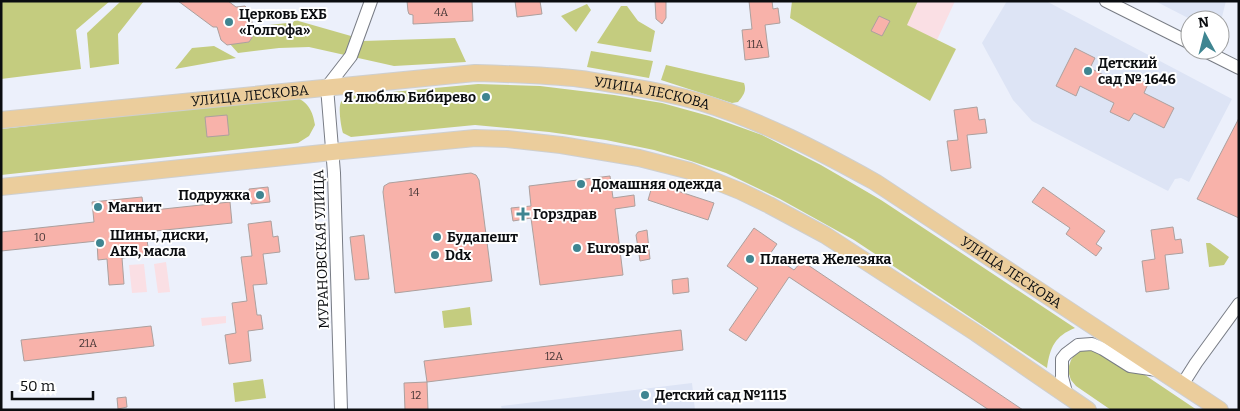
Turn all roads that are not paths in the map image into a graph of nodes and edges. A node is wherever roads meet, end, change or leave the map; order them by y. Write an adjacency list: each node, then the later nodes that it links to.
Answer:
1 (371, 1): 6 (street)
2 (1106, 1): 3 (street)
3 (1180, 39)
4 (1223, 60): 5 (street)
5 (1239, 68)
6 (327, 87): 7 (main road, УЛИЦА ЛЕСКОВА); 8 (street, МУРАНОВСКАЯ УЛИЦА); 11 (main road, УЛИЦА ЛЕСКОВА)
7 (1, 120)
8 (332, 152): 9 (main road); 13 (main road); 14 (street, МУРАНОВСКАЯ УЛИЦА)
9 (1, 187)
10 (1239, 304): 12 (street)
11 (1160, 370): 12 (main road, УЛИЦА ЛЕСКОВА); 13 (street)
12 (1182, 385): 16 (main road, УЛИЦА ЛЕСКОВА)
13 (1066, 396): 15 (main road)
14 (341, 410)
15 (1088, 410)
16 (1220, 410)

